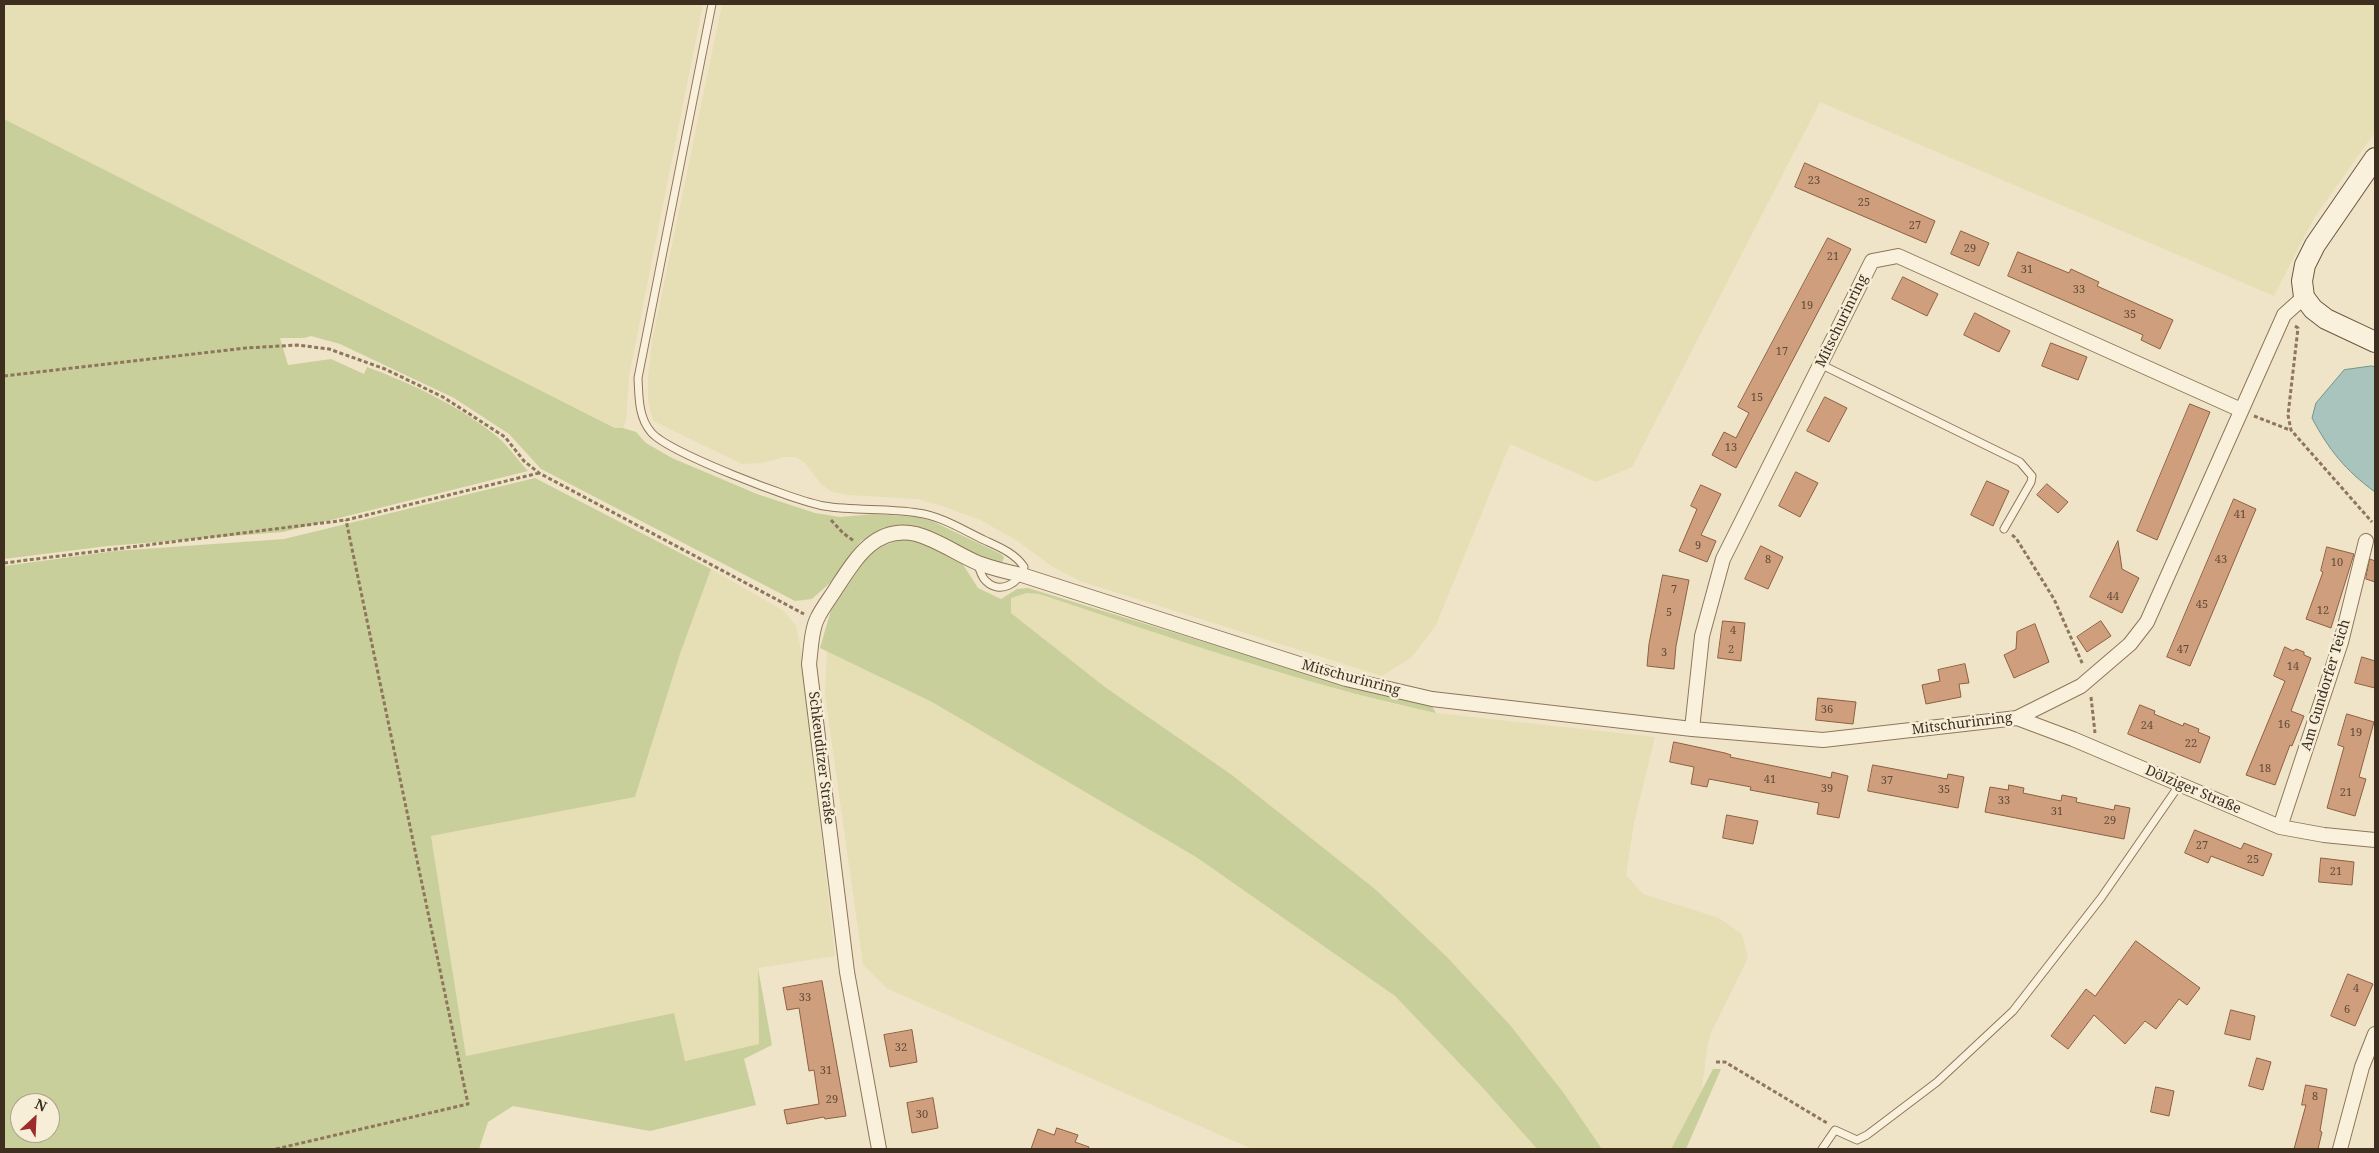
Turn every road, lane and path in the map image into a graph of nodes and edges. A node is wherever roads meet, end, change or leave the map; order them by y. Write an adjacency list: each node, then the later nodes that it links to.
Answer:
1 (712, 4): 11 (lane)
2 (2375, 158): 3 (street)
3 (2304, 297): 4 (street, Mitschurinring); 5 (street)
4 (2284, 316): 8 (street, Mitschurinring); 9 (path)
5 (2375, 342)
6 (1822, 365): 8 (street, Mitschurinring); 14 (lane); 22 (street, Mitschurinring)
7 (4, 376): 10 (path)
8 (2241, 410): 9 (path); 20 (street, Mitschurinring)
9 (2291, 430): 13 (path)
10 (539, 473): 12 (path); 19 (path)
11 (824, 506): 16 (path); 18 (lane)
12 (346, 520): 17 (path); 31 (path)
13 (2372, 522)
14 (2004, 529): 20 (path)
15 (2366, 541): 25 (street, Am Gundorfer Teich)
16 (864, 549): 18 (street, Schkeuditzer Straße); 19 (street, Schkeuditzer Straße)
17 (4, 562)
18 (1022, 574): 22 (street, Mitschurinring)
19 (816, 620): 32 (street, Schkeuditzer Straße)
20 (2090, 679): 21 (street, Mitschurinring); 23 (path)
21 (2017, 718): 22 (street, Mitschurinring); 23 (street, Dölziger Straße)
22 (1692, 729)
23 (2096, 748): 24 (street, Dölziger Straße)
24 (2180, 784): 25 (street, Dölziger Straße); 30 (lane)
25 (2280, 826): 26 (street, Dölziger Straße)
26 (2375, 840)
27 (2375, 1034): 29 (street)
28 (1716, 1062): 30 (path)
29 (2368, 1067): 34 (street)
30 (1835, 1130): 33 (lane)
31 (276, 1149)
32 (879, 1149)
33 (1822, 1149)
34 (2340, 1149)

